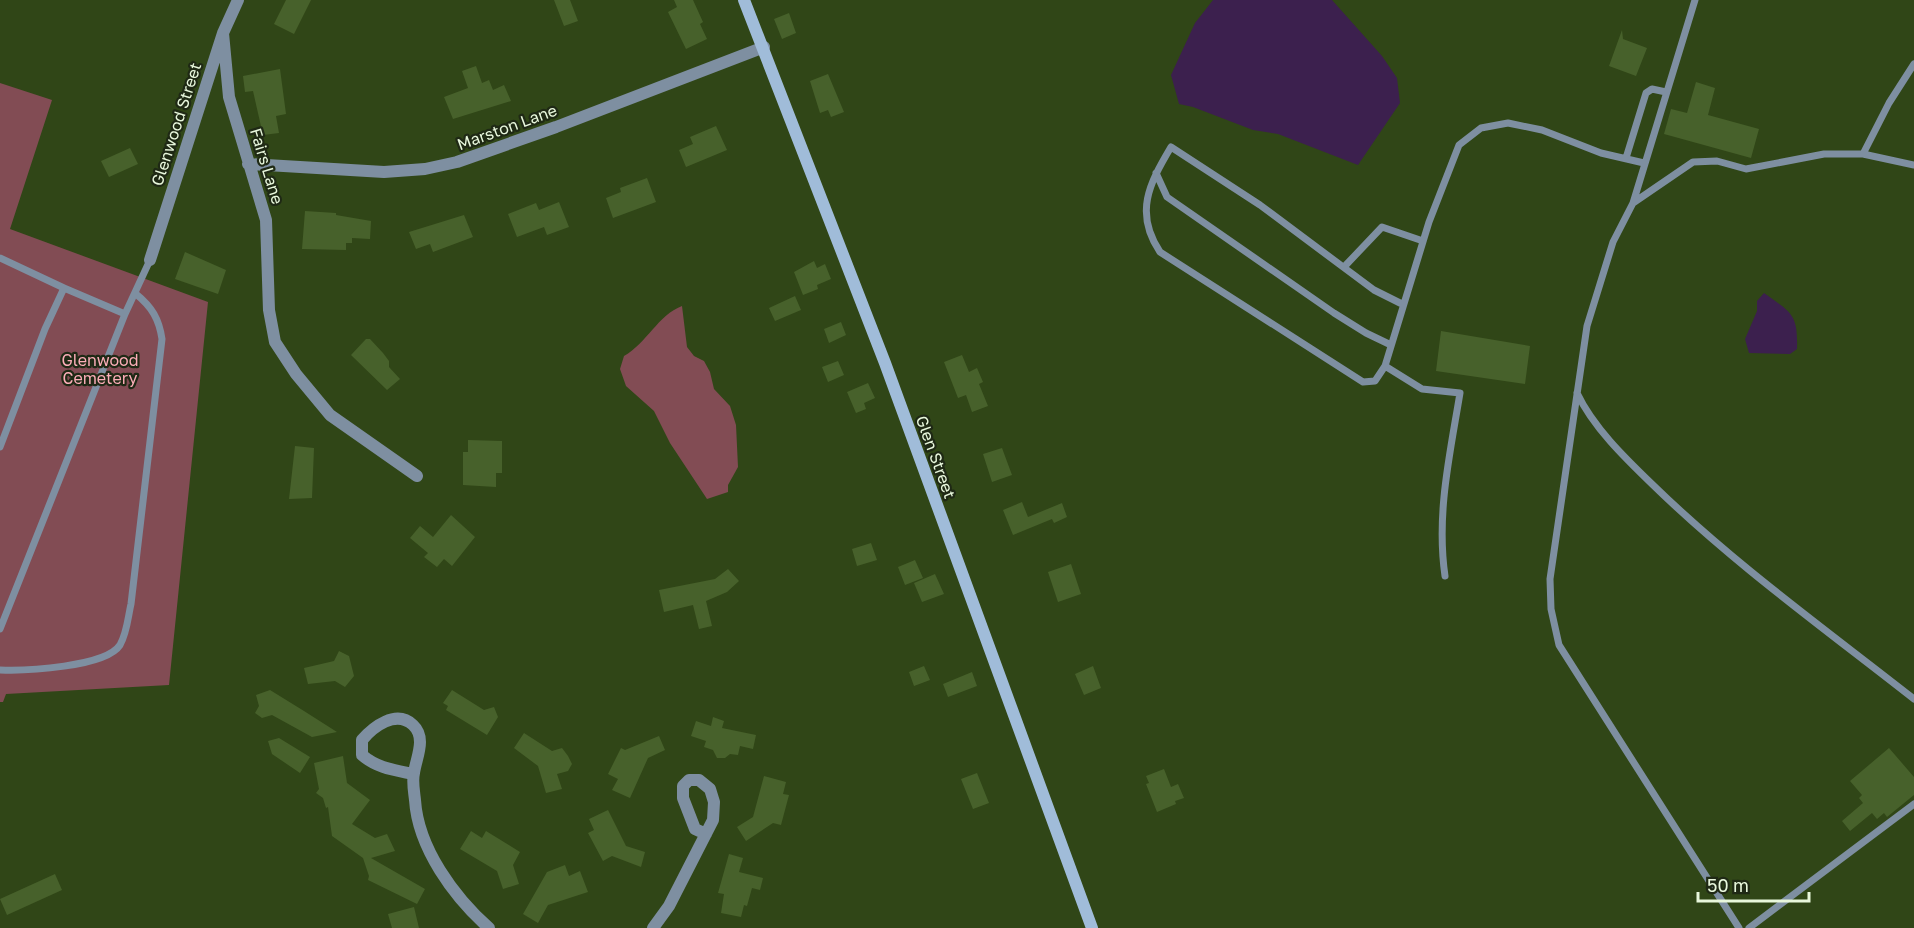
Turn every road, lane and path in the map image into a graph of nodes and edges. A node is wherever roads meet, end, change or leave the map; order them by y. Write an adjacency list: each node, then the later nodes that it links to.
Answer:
1 (238, 0): 4 (street, Glenwood Street)
2 (744, 0): 5 (street, Glen Street)
3 (1695, 0): 7 (lane)
4 (223, 33): 11 (street, Fairs Lane); 17 (street, Glenwood Street)
5 (764, 47): 11 (street, Marston Lane); 37 (street, Glen Street)
6 (1914, 64): 8 (lane)
7 (1666, 92): 9 (lane); 10 (lane)
8 (1863, 154): 12 (lane); 14 (lane)
9 (1626, 159): 10 (lane); 15 (lane)
10 (1644, 163): 14 (lane)
11 (248, 164): 27 (street, Fairs Lane)
12 (1914, 165)
13 (1156, 173): 18 (lane); 23 (lane); 24 (lane)
14 (1633, 203): 25 (lane)
15 (1423, 241): 18 (lane); 21 (lane)
16 (0, 258): 19 (lane)
17 (150, 260): 20 (lane)
18 (1344, 267): 21 (lane)
19 (64, 288): 22 (lane); 26 (lane)
20 (135, 294): 22 (lane); 30 (lane)
21 (1402, 304): 23 (lane)
22 (125, 314): 29 (lane)
23 (1391, 345): 24 (lane)
24 (1385, 366): 28 (lane)
25 (1577, 393): 31 (lane); 38 (lane)
26 (0, 447)
27 (417, 476)
28 (1445, 576)
29 (0, 629)
30 (0, 670)
31 (1914, 699)
32 (413, 774): 32 (street); 35 (street)
33 (1914, 804): 39 (lane)
34 (706, 834): 36 (street)
35 (489, 928)
36 (652, 928)
37 (1092, 928)
38 (1739, 928)
39 (1749, 928)

